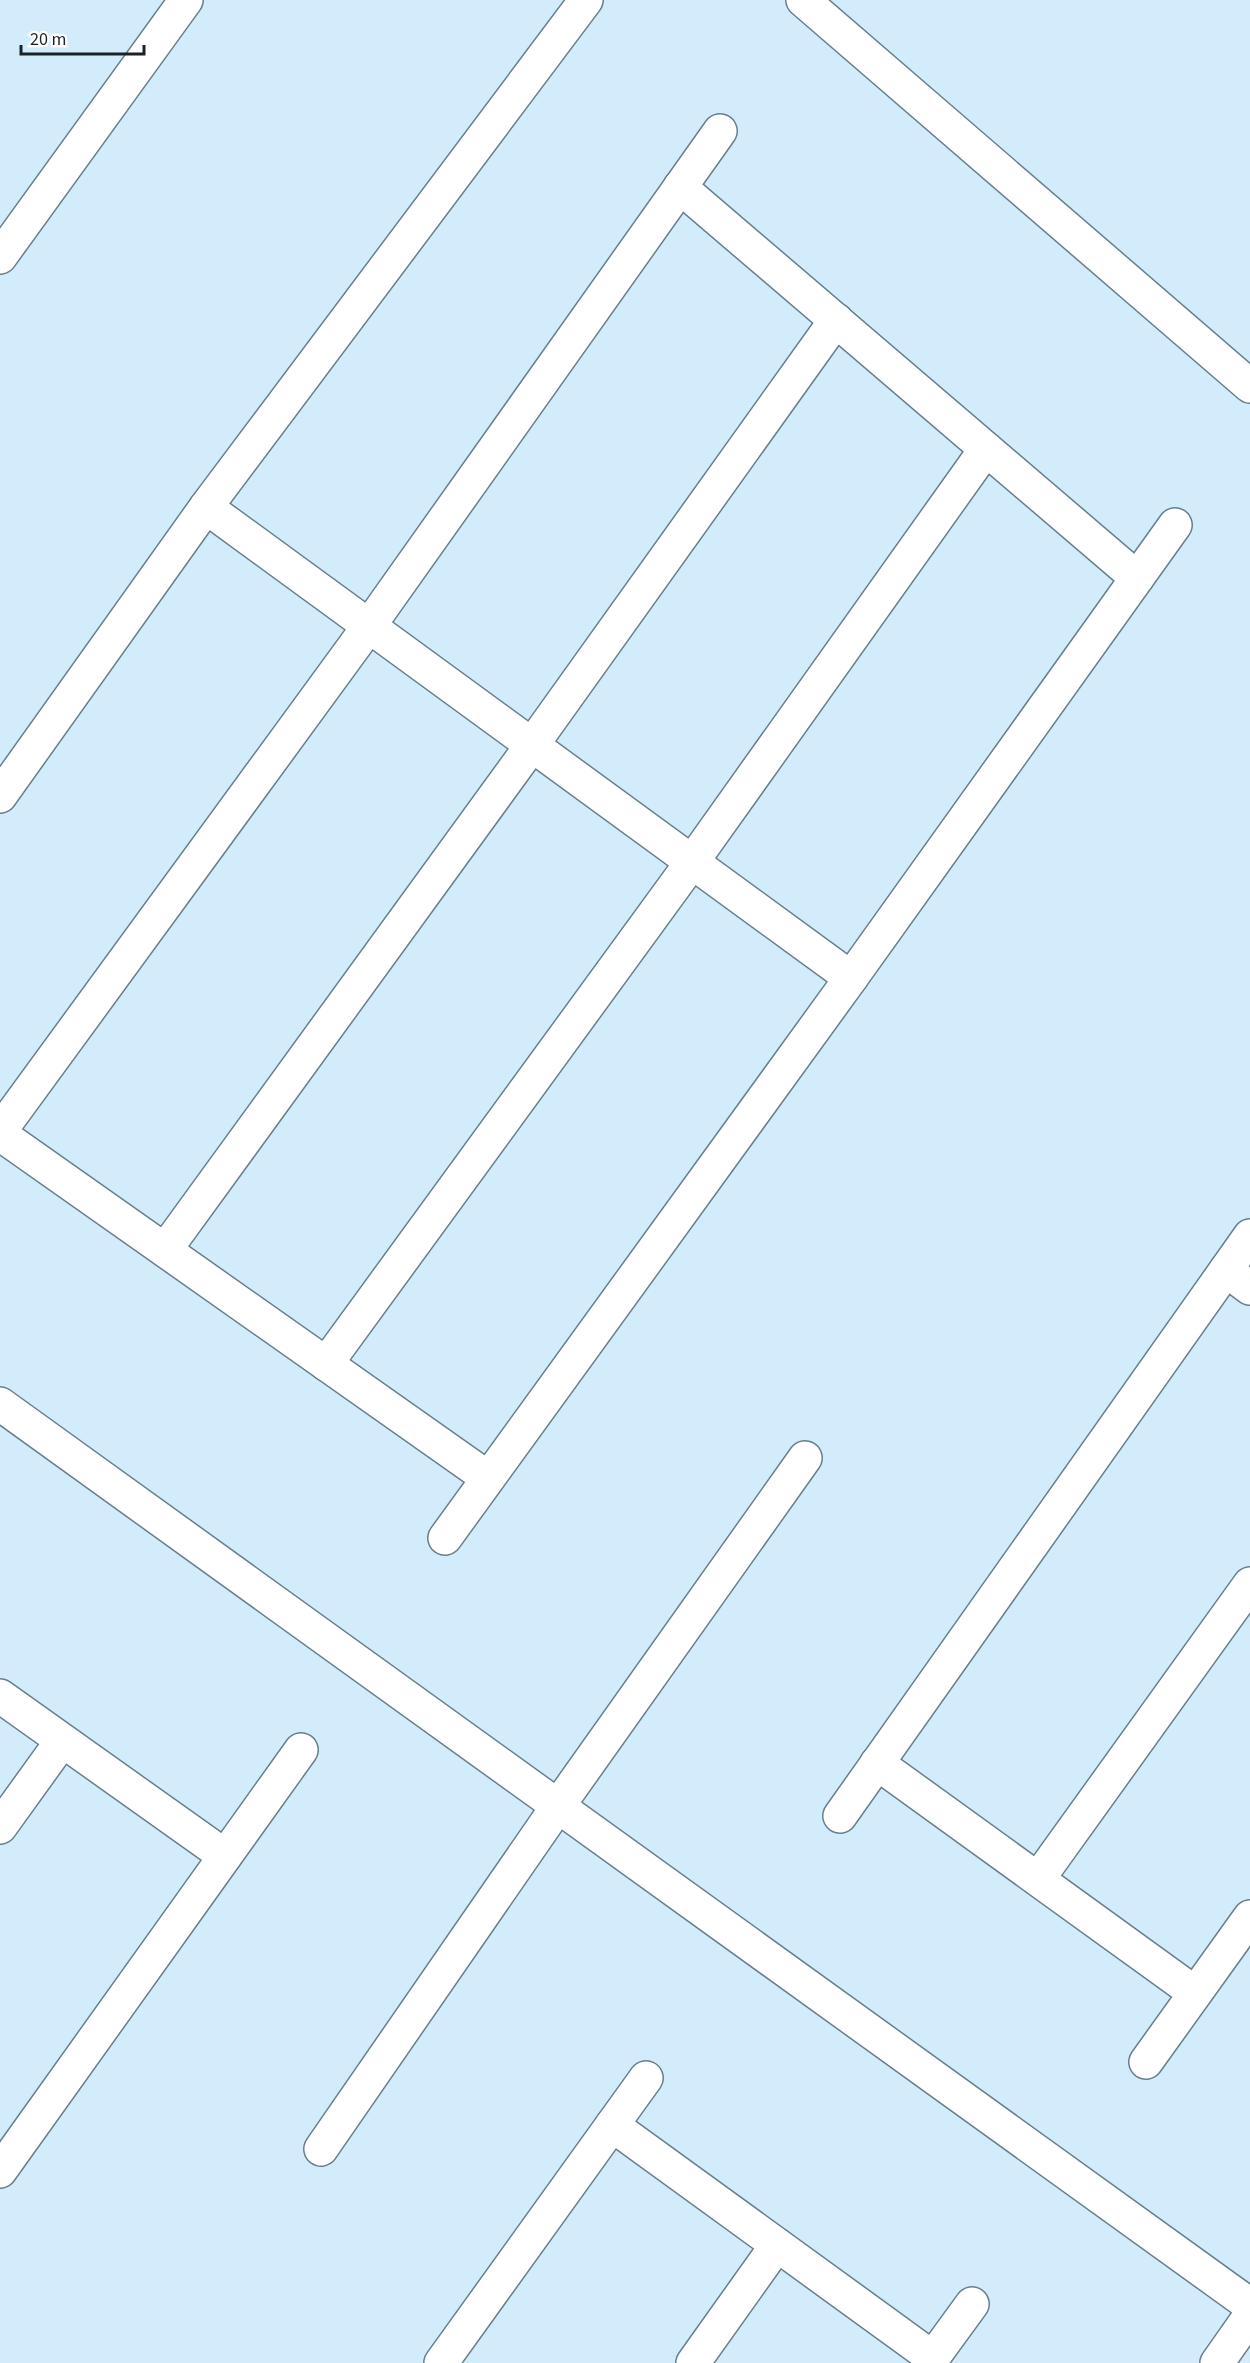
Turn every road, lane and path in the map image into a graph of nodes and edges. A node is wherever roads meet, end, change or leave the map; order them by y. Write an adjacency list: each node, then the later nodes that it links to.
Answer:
1 (186, 0): 6 (street)
2 (586, 0): 10 (street)
3 (803, 0): 8 (street)
4 (720, 131): 5 (street)
5 (680, 187): 7 (street); 13 (street)
6 (0, 257)
7 (836, 320): 9 (street); 14 (street)
8 (1250, 386)
9 (986, 449): 12 (street); 16 (street)
10 (206, 507): 13 (street); 15 (street)
11 (1175, 525): 12 (street)
12 (1137, 578): 17 (street)
13 (369, 626): 14 (street); 18 (street)
14 (532, 745): 16 (street); 20 (street)
15 (0, 795)
16 (692, 862): 17 (street); 22 (street)
17 (851, 978): 25 (street)
18 (0, 1132): 20 (street)
19 (1250, 1236): 21 (street)
20 (165, 1250): 22 (street)
21 (1238, 1279): 31 (street)
22 (326, 1364): 25 (street)
23 (0, 1404): 32 (street)
24 (805, 1458): 32 (street)
25 (488, 1478): 26 (street)
26 (445, 1538)
27 (1250, 1584): 36 (street)
28 (0, 1696): 29 (street)
29 (62, 1741): 34 (street); 35 (street)
30 (301, 1750): 35 (street)
31 (877, 1764): 33 (street); 36 (street)
32 (558, 1806): 42 (street); 46 (street)
33 (840, 1816)
34 (0, 1827)
35 (225, 1856): 43 (street)
36 (1038, 1879): 38 (street)
37 (1250, 1917): 38 (street)
38 (1195, 1993): 39 (street)
39 (1146, 2062)
40 (646, 2079): 41 (street)
41 (612, 2125): 44 (street); 49 (street)
42 (321, 2149)
43 (0, 2170)
44 (777, 2245): 48 (street); 50 (street)
45 (972, 2304): 48 (street)
46 (1250, 2305)
47 (1250, 2316): 51 (street)
48 (931, 2360)
49 (441, 2363)
50 (693, 2363)
51 (1217, 2363)

